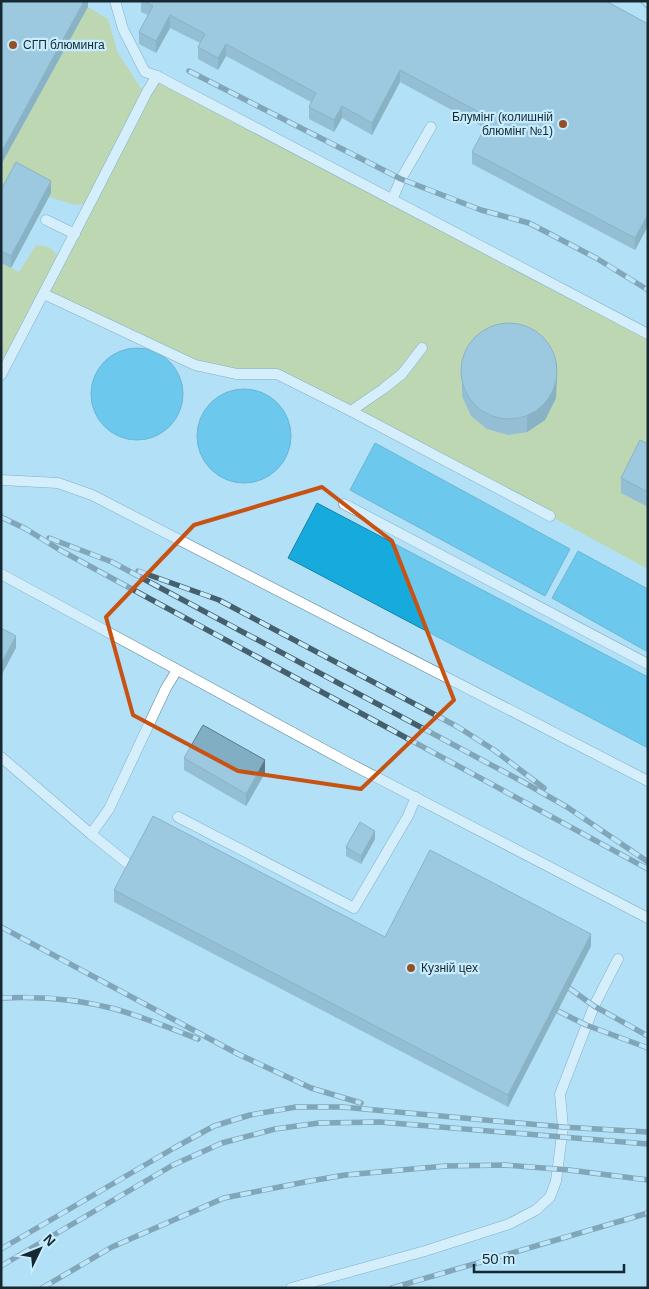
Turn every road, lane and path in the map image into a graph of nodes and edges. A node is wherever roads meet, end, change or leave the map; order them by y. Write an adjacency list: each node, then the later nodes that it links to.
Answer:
1 (115, 1): 2 (lane)
2 (158, 76): 4 (lane); 6 (lane)
3 (431, 127): 4 (lane)
4 (392, 200): 8 (lane)
5 (46, 220): 6 (lane)
6 (75, 234): 7 (lane)
7 (44, 294): 10 (lane); 11 (lane)
8 (648, 334)
9 (422, 348): 11 (lane)
10 (1, 375)
11 (351, 411): 14 (lane)
12 (1, 480): 19 (lane)
13 (344, 504): 16 (lane)
14 (550, 516)
15 (1, 574): 17 (lane)
16 (648, 664)
17 (177, 670): 20 (lane); 22 (lane)
18 (1, 757): 22 (lane)
19 (648, 781)
20 (416, 798): 21 (lane); 24 (lane)
21 (178, 817)
22 (91, 834): 23 (lane)
23 (132, 867)
24 (648, 918)
25 (618, 959): 26 (lane)
26 (291, 1288)

